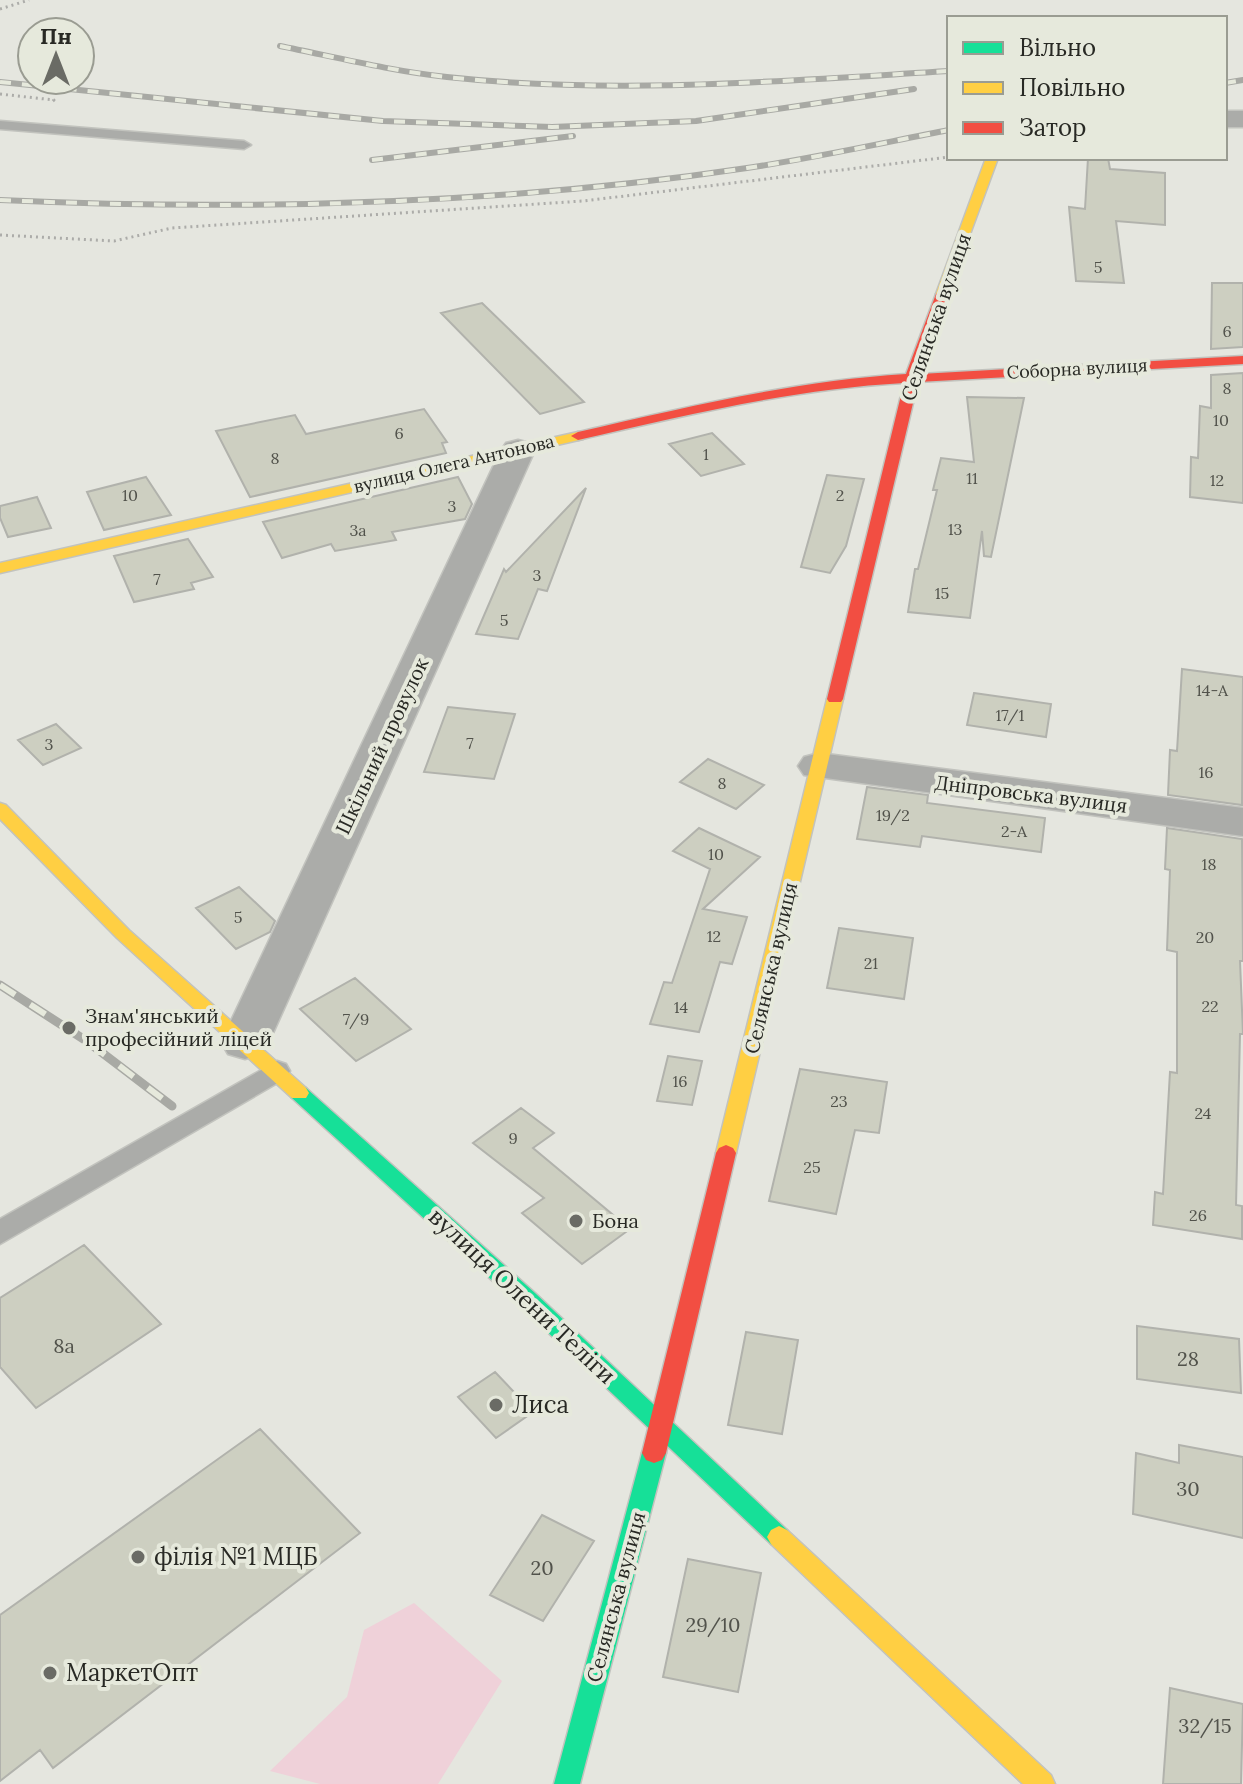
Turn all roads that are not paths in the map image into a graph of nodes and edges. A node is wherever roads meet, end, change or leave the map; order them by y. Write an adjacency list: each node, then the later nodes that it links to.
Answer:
1 (0, 125): 2 (lane)
2 (244, 145)
3 (991, 160): 5 (street, Селянська вулиця)
4 (1243, 360): 5 (street, Соборна вулиця)
5 (912, 377): 6 (street, вулиця Олега Антонова); 8 (street, Селянська вулиця)
6 (518, 450): 7 (street, вулиця Олега Антонова); 11 (street, Шкільний провулок)
7 (0, 568)
8 (819, 766): 10 (street, Дніпровська вулиця); 14 (street, Селянська вулиця)
9 (0, 809): 11 (street, вулиця Олени Теліги)
10 (1243, 822)
11 (245, 1042): 12 (street, вулиця Олени Теліги)
12 (277, 1071): 13 (lane); 14 (street, вулиця Олени Теліги)
13 (0, 1233)
14 (661, 1426): 15 (street, Селянська вулиця); 16 (street, вулиця Олени Теліги)
15 (567, 1784)
16 (1042, 1784)

